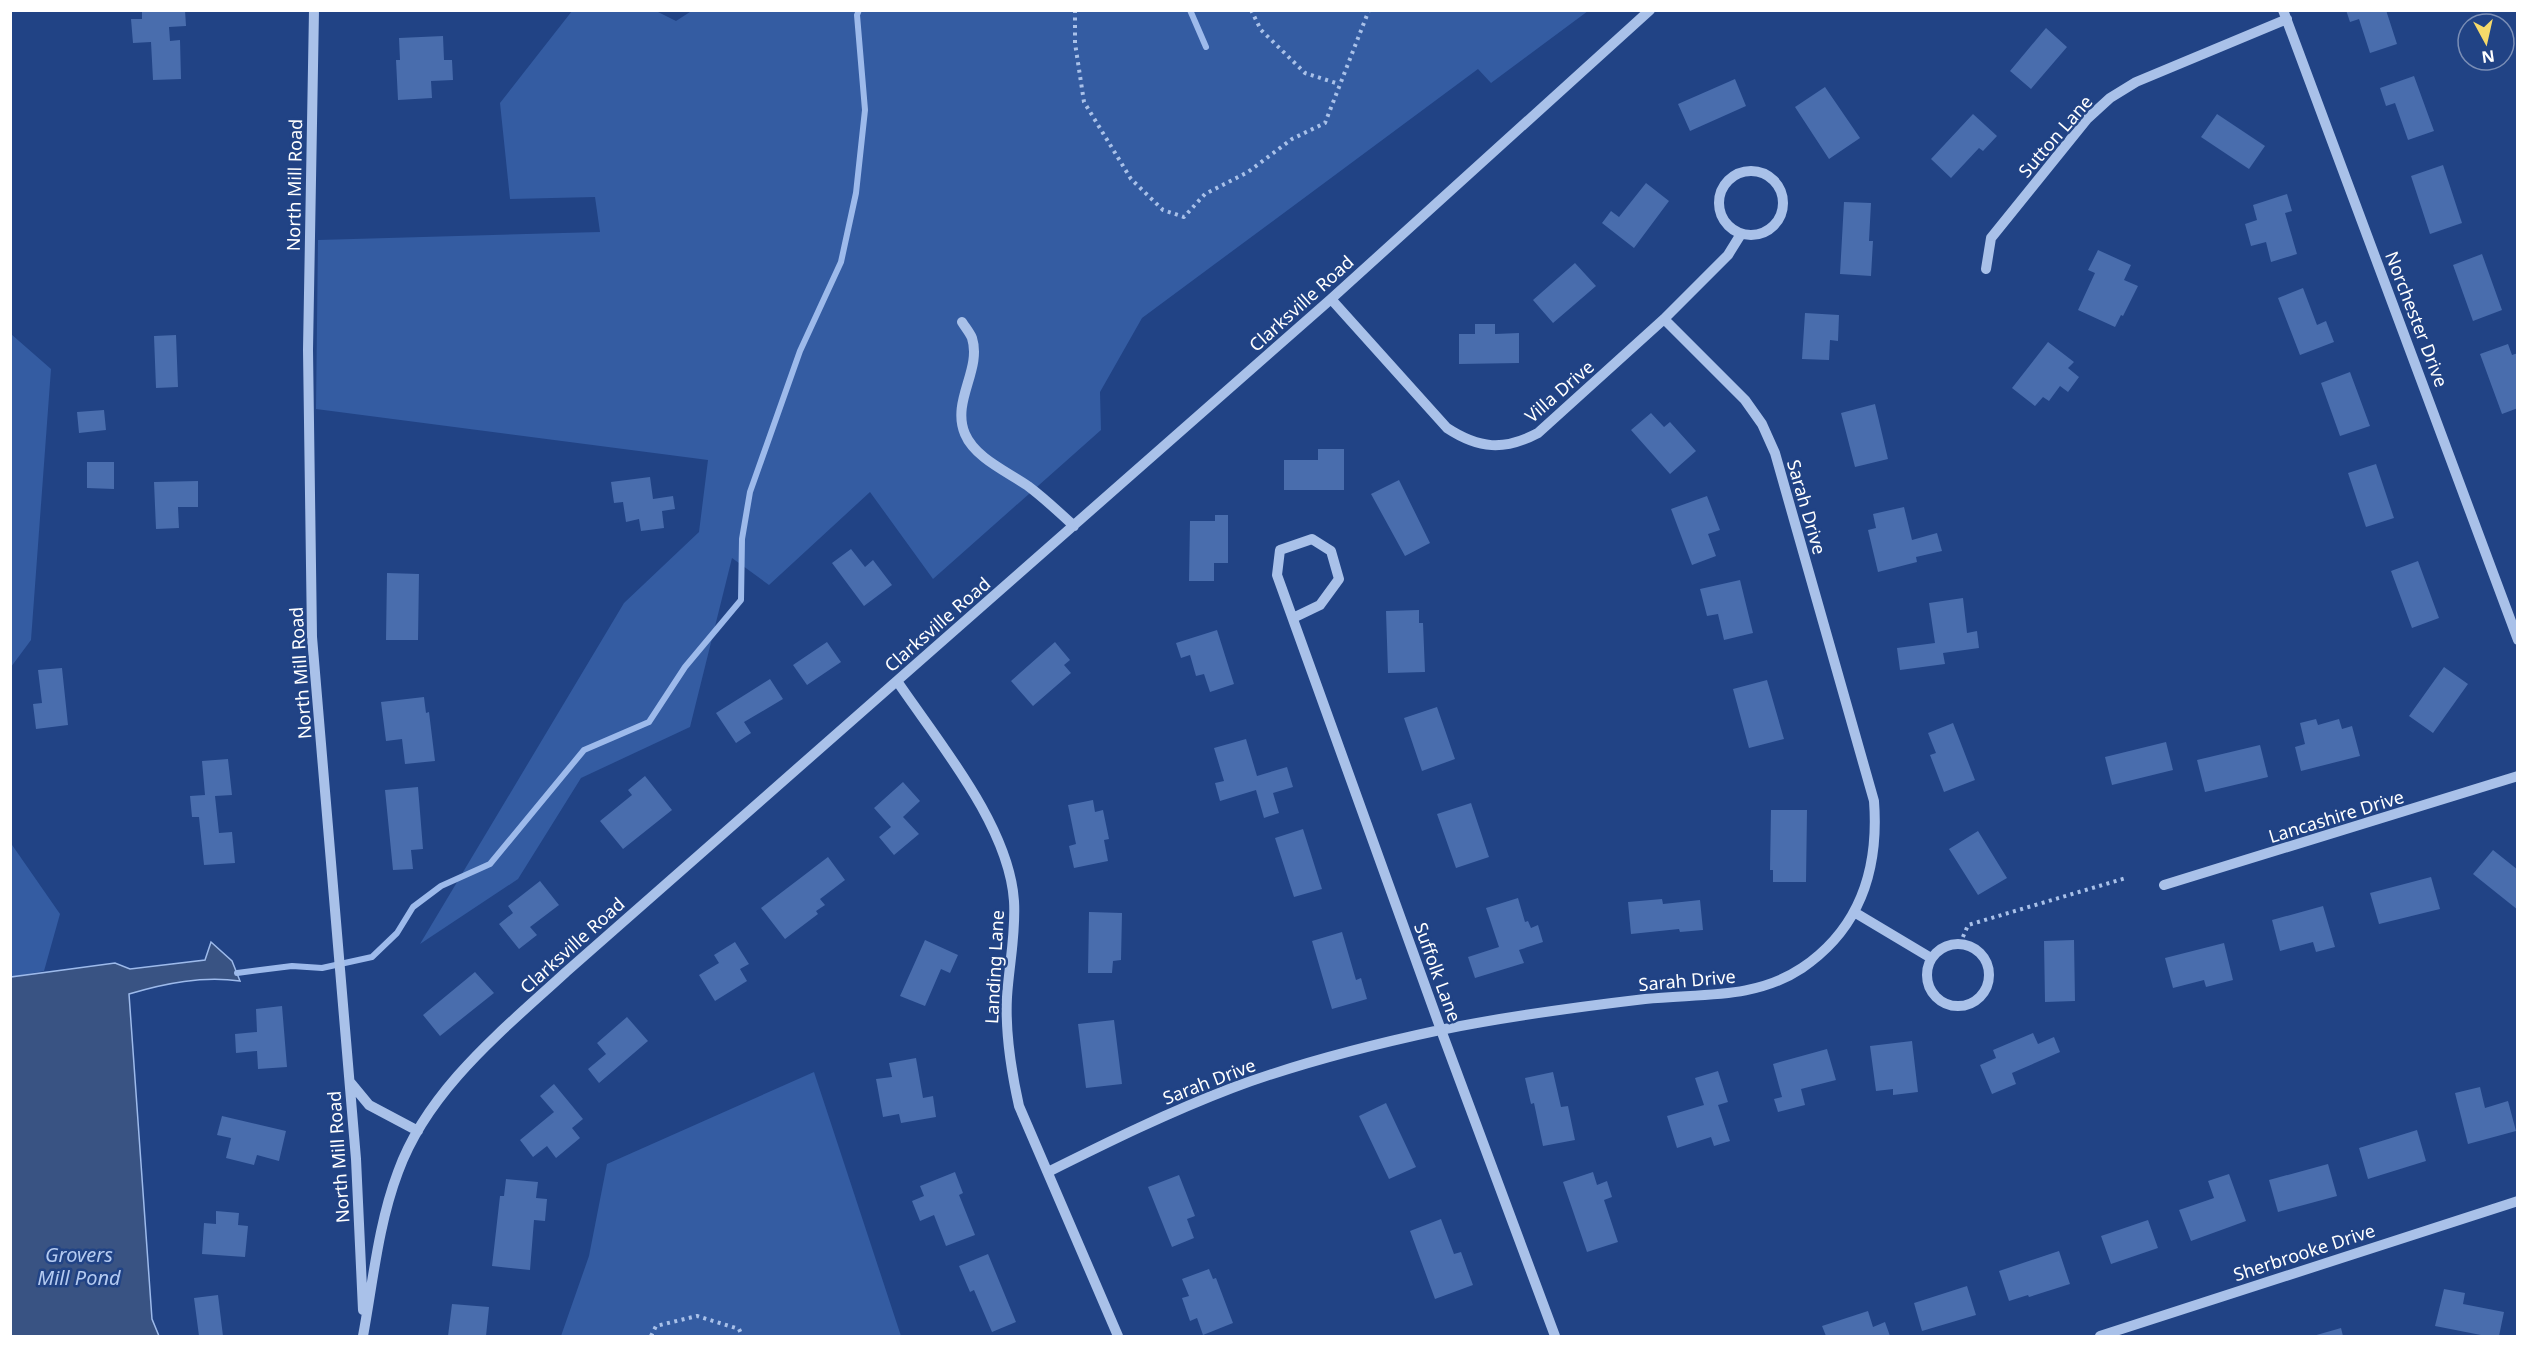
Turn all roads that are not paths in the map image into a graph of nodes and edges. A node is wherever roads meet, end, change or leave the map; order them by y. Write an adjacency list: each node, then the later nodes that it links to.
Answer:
1 (314, 10): 18 (street, North Mill Road)
2 (1650, 10): 6 (street, Clarksville Road)
3 (2285, 15): 5 (street, Sutton Lane); 11 (street, Norchester Drive)
4 (1740, 234): 4 (street); 7 (street, Villa Drive)
5 (1986, 269)
6 (1331, 299): 7 (street, Villa Drive); 9 (street, Clarksville Road)
7 (1664, 319): 15 (street, Sarah Drive)
8 (962, 322): 9 (street)
9 (1074, 525): 12 (street, Clarksville Road)
10 (1293, 618): 10 (street, Suffolk Lane); 17 (street, Suffolk Lane)
11 (2517, 640)
12 (897, 681): 19 (street, Clarksville Road); 20 (street, Landing Lane)
13 (2517, 776): 14 (street, Lancashire Drive)
14 (2164, 885)
15 (1854, 912): 16 (street); 17 (street, Sarah Drive)
16 (1931, 958): 16 (street)
17 (1441, 1030): 20 (street, Sarah Drive); 24 (street, Suffolk Lane)
18 (350, 1081): 19 (street); 22 (street, North Mill Road)
19 (418, 1131): 22 (street, Clarksville Road)
20 (1048, 1172): 23 (street, Landing Lane)
21 (2517, 1201): 25 (street, Sherbrooke Drive)
22 (363, 1334)
23 (1118, 1336)
24 (1555, 1336)
25 (2100, 1336)

